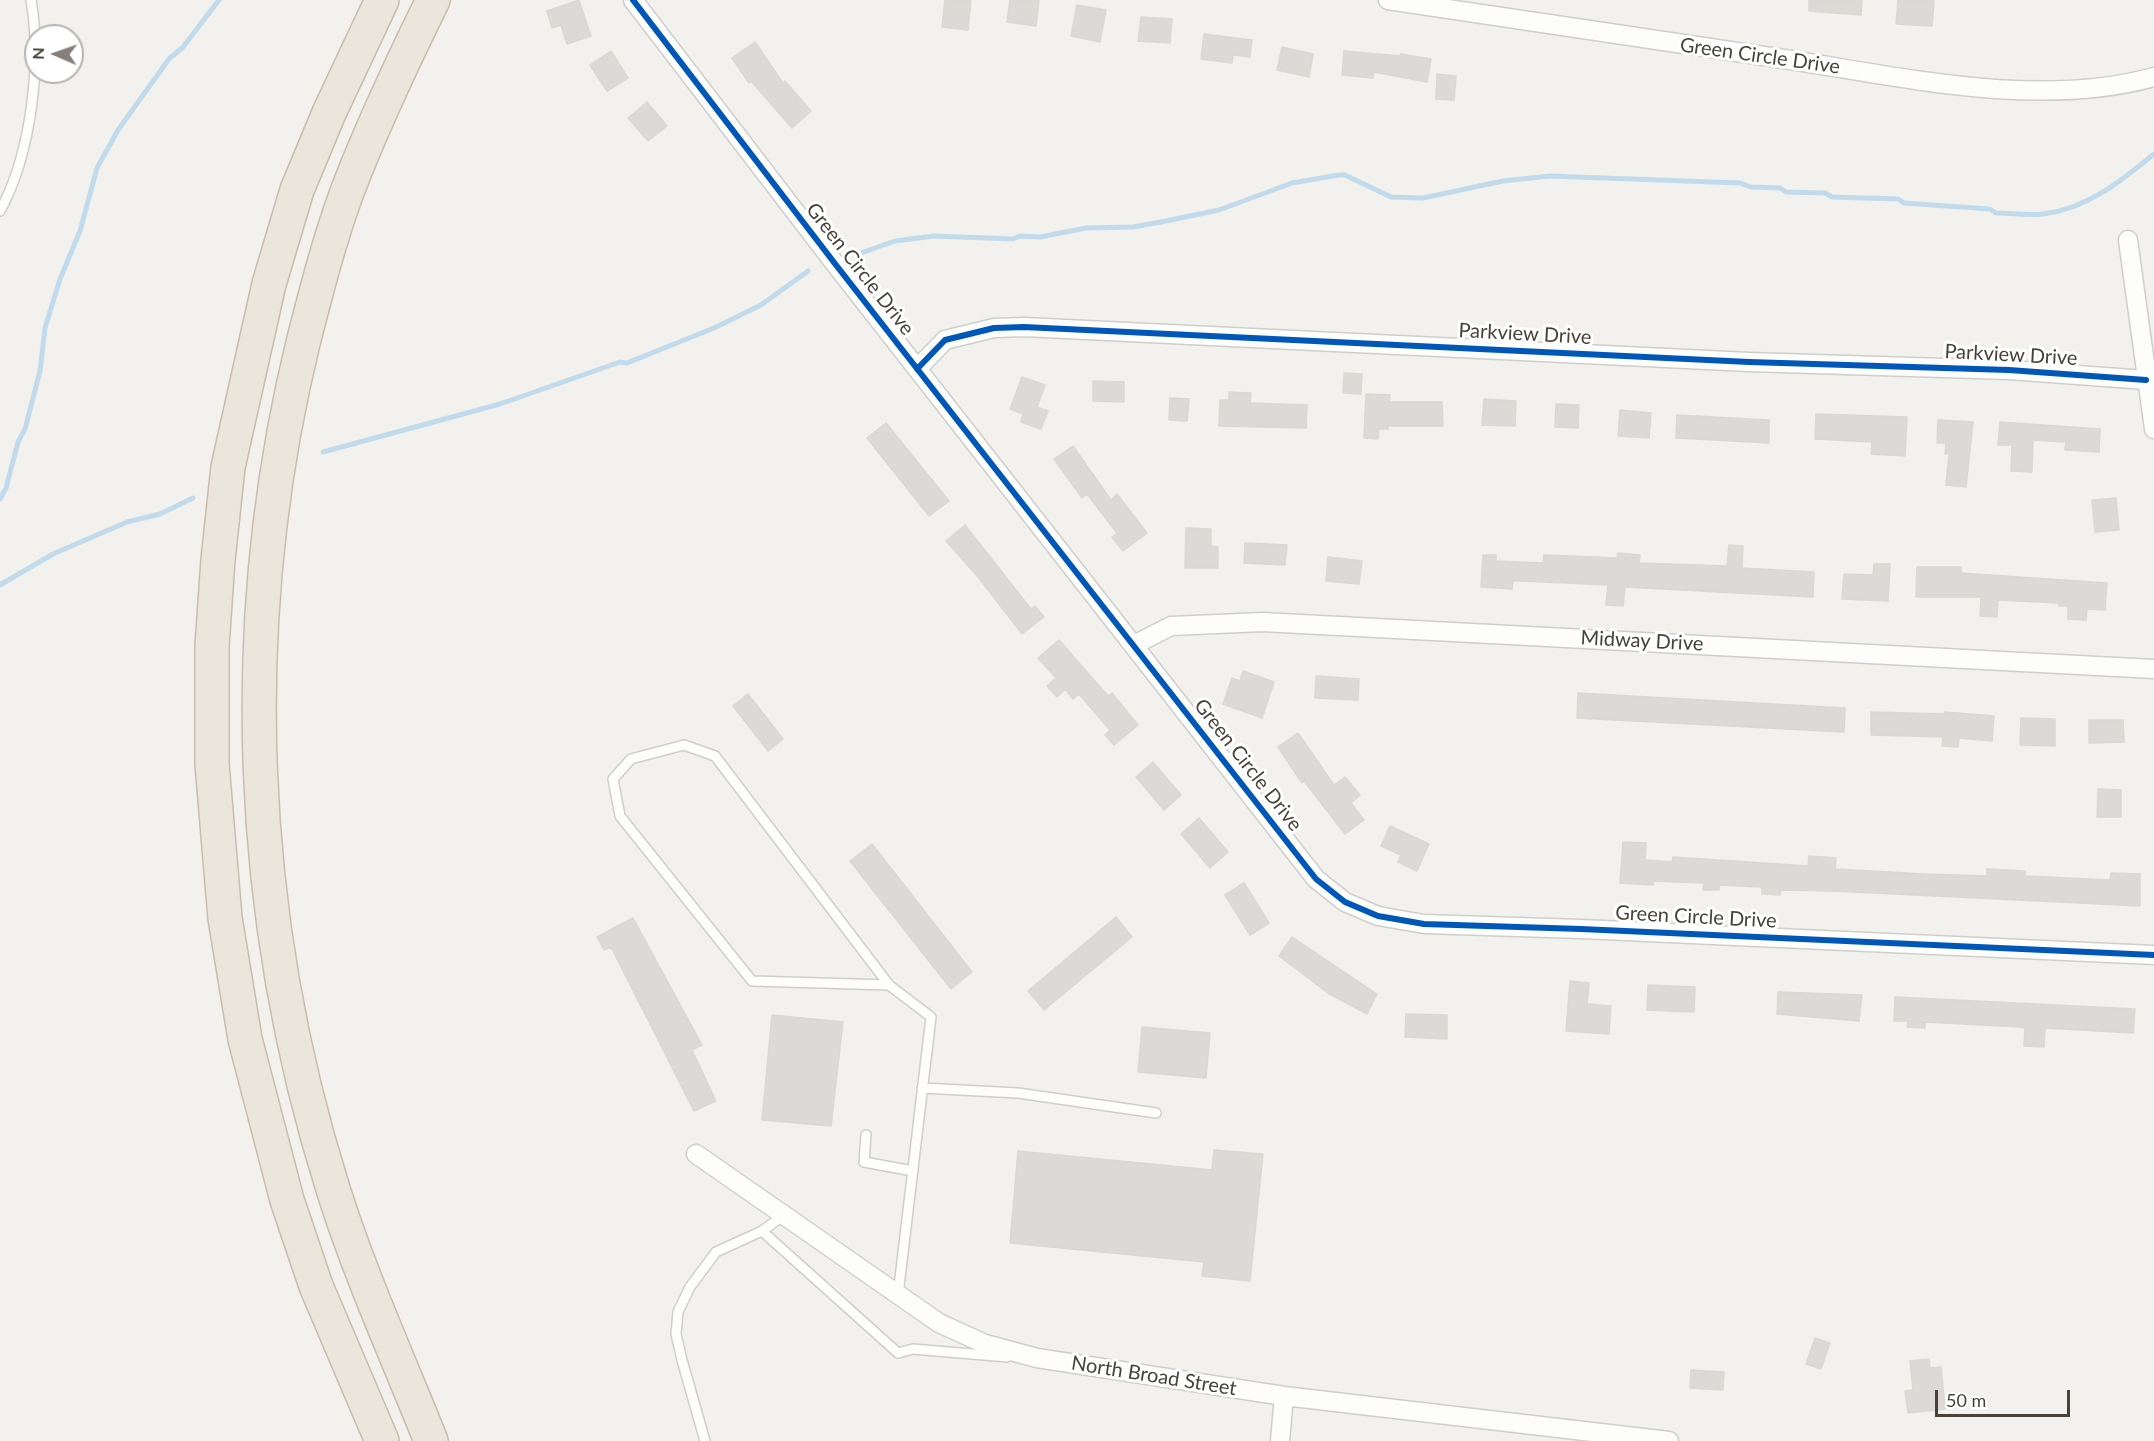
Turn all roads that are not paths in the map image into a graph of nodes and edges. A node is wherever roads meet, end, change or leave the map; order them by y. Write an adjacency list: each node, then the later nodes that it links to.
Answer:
1 (31, 0): 7 (lane)
2 (382, 0): 26 (highway)
3 (433, 0): 27 (highway)
4 (633, 0): 9 (street, Green Circle Drive)
5 (1388, 0): 6 (street, Green Circle Drive)
6 (2154, 77)
7 (0, 211)
8 (2128, 240): 10 (street)
9 (917, 369): 10 (street, Parkview Drive); 12 (street, Green Circle Drive)
10 (2146, 380): 11 (street)
11 (2154, 429)
12 (1134, 645): 13 (street, Midway Drive); 14 (street, Green Circle Drive)
13 (2154, 669)
14 (2154, 955)
15 (889, 985): 15 (lane); 16 (lane)
16 (922, 1088): 17 (lane); 20 (lane)
17 (1156, 1113)
18 (866, 1136): 20 (lane)
19 (696, 1154): 21 (street, North Broad Street)
20 (913, 1171): 23 (lane)
21 (784, 1215): 22 (lane); 23 (street, North Broad Street)
22 (762, 1231): 24 (lane); 28 (lane)
23 (898, 1295): 24 (street, North Broad Street)
24 (1037, 1358): 25 (street, North Broad Street)
25 (1284, 1396): 29 (street); 30 (street, North Broad Street)
26 (382, 1441)
27 (431, 1441)
28 (705, 1441)
29 (1280, 1441)
30 (1669, 1441)

